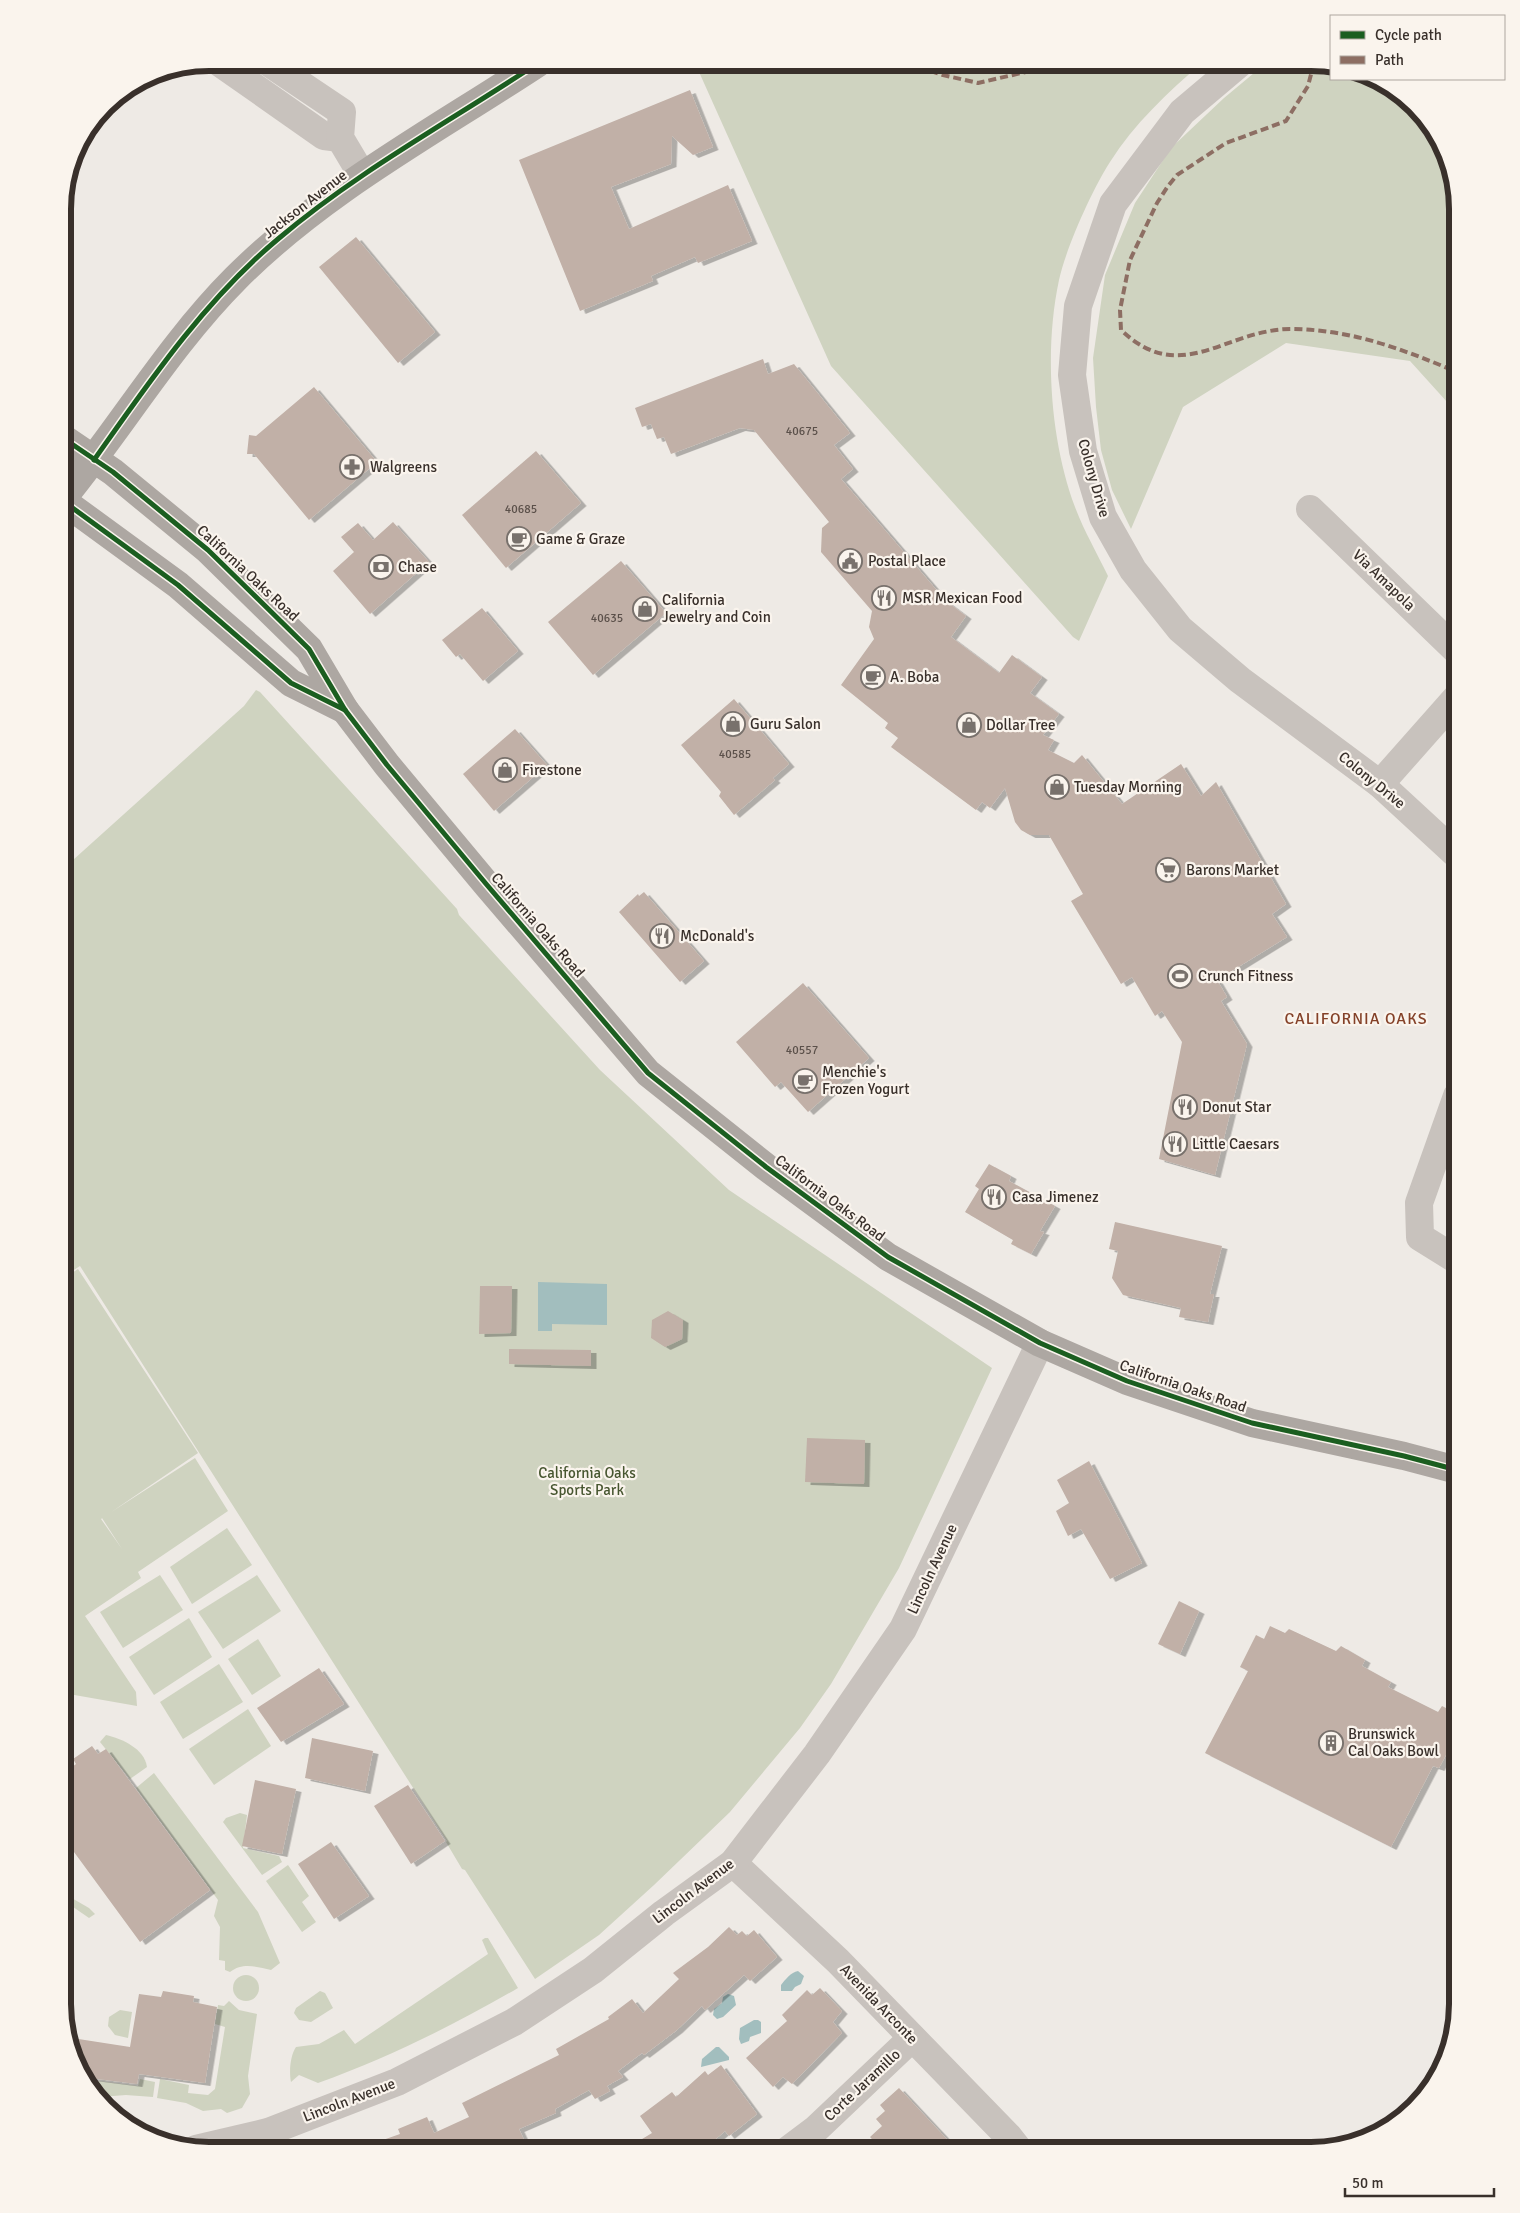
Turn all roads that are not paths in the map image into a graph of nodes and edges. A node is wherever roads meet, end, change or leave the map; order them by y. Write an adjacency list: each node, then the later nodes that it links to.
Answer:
1 (234, 72): 6 (street)
2 (283, 72): 5 (street)
3 (524, 72): 8 (main road, Jackson Avenue)
4 (1229, 72): 17 (street, Colony Drive)
5 (296, 81): 6 (street); 7 (street)
6 (280, 104): 7 (street)
7 (340, 138): 8 (street)
8 (362, 175): 10 (main road, Jackson Avenue)
9 (72, 444): 10 (main road, California Oaks Road)
10 (94, 460): 11 (main road, Jackson Avenue); 16 (main road, California Oaks Road)
11 (72, 489)
12 (72, 507): 16 (main road, California Oaks Road)
13 (1310, 509): 14 (street, Via Amapola)
14 (1449, 642)
15 (1449, 707): 17 (street)
16 (344, 710): 21 (main road, California Oaks Road)
17 (1380, 784): 18 (street, Colony Drive)
18 (1449, 847)
19 (1449, 1121): 20 (street)
20 (1449, 1255)
21 (1040, 1343): 22 (main road, California Oaks Road); 23 (street, Lincoln Avenue)
22 (1449, 1468)
23 (733, 1863): 24 (street, Avenida Arconte); 25 (street, Lincoln Avenue)
24 (912, 2038): 26 (street, Corte Jaramillo); 27 (street, Avenida Arconte)
25 (230, 2141)
26 (799, 2142)
27 (1013, 2142)

